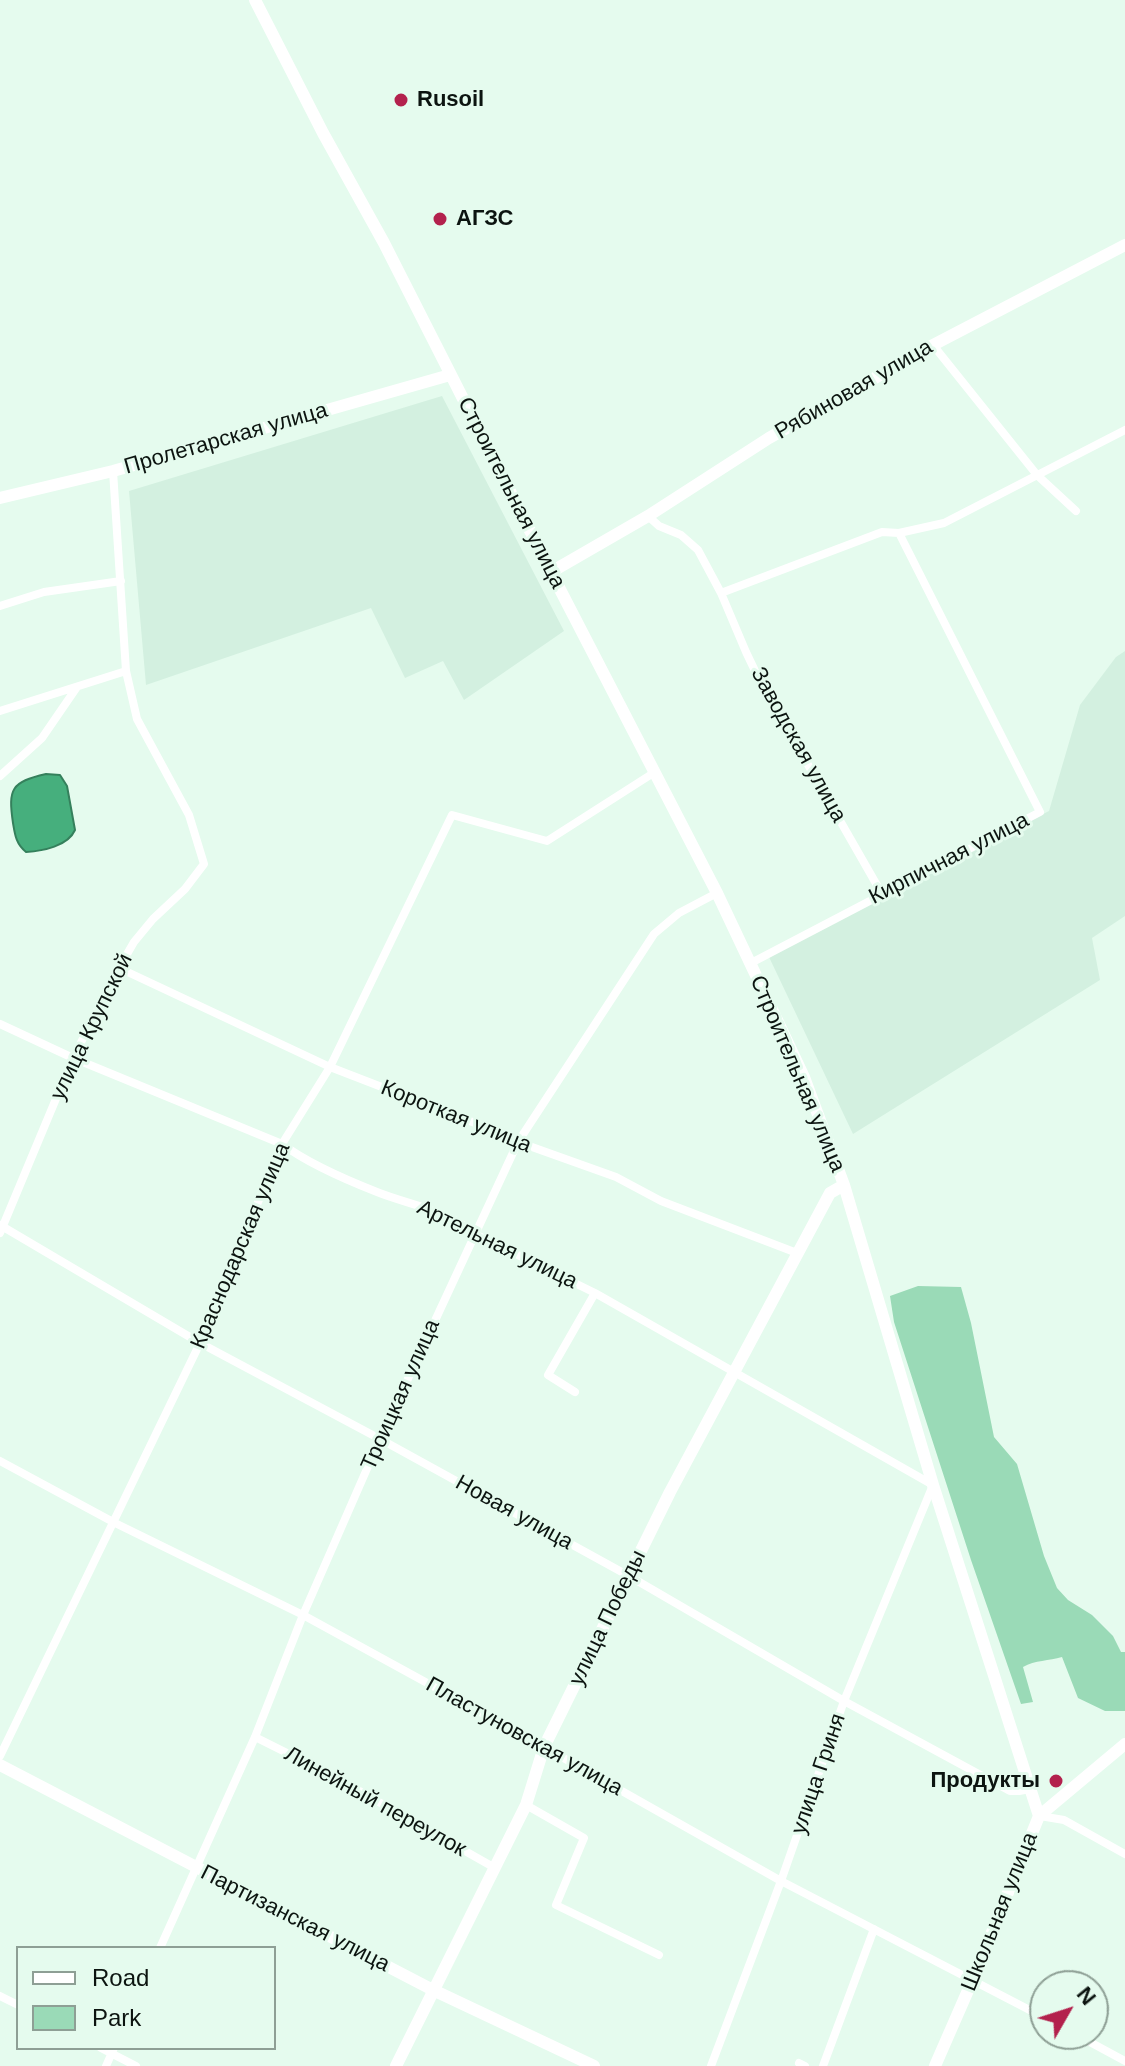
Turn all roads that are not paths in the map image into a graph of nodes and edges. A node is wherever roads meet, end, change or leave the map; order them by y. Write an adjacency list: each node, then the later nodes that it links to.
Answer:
1 (255, 0): 4 (street, Строительная улица)
2 (1125, 245): 3 (street, Рябиновая улица)
3 (933, 345): 7 (street); 10 (street, Рябиновая улица)
4 (450, 375): 6 (street, Пролетарская улица); 12 (street, Строительная улица)
5 (1125, 430): 7 (street)
6 (113, 471): 8 (street, Пролетарская улица); 13 (street, улица Крупской)
7 (1037, 475): 9 (street); 11 (street)
8 (0, 498)
9 (1076, 511)
10 (648, 516): 12 (street, Рябиновая улица); 14 (street, Заводская улица)
11 (899, 533): 14 (street); 22 (street, Кирпичная улица)
12 (551, 572): 19 (street, Строительная улица)
13 (121, 581): 15 (street); 16 (street, улица Крупской)
14 (721, 593): 22 (street, Заводская улица)
15 (0, 606)
16 (126, 671): 17 (street); 24 (street, улица Крупской)
17 (77, 687): 18 (street); 20 (street)
18 (0, 711)
19 (655, 772): 21 (street, Строительная улица); 27 (street, Краснодарская улица)
20 (0, 776)
21 (717, 893): 23 (street, Строительная улица); 28 (street, Троицкая улица)
22 (882, 894): 23 (street, Кирпичная улица)
23 (751, 963): 30 (street, Строительная улица)
24 (119, 968): 26 (street, улица Крупской); 27 (street, Короткая улица)
25 (0, 1024): 26 (street, Артельная улица)
26 (73, 1058): 29 (street, Артельная улица); 31 (street, улица Крупской)
27 (330, 1067): 28 (street, Короткая улица); 29 (street, Краснодарская улица)
28 (518, 1142): 32 (street, Троицкая улица); 33 (street, Короткая улица)
29 (282, 1144): 32 (street, Артельная улица); 35 (street, Краснодарская улица)
30 (844, 1185): 33 (street, улица Победы); 40 (street, Строительная улица)
31 (1, 1228): 35 (street, Новая улица)
32 (475, 1234): 34 (street, Артельная улица); 38 (street, Троицкая улица)
33 (797, 1253): 36 (street, улица Победы)
34 (595, 1293): 36 (street, Артельная улица); 37 (street)
35 (200, 1343): 38 (street, Новая улица); 41 (street, Краснодарская улица)
36 (735, 1372): 40 (street, Артельная улица); 42 (street, улица Победы)
37 (575, 1392)
38 (380, 1439): 42 (street, Новая улица); 43 (street, Троицкая улица)
39 (0, 1461): 41 (street, Пластуновская улица)
40 (933, 1485): 44 (street, улица Гриня); 50 (street, Строительная улица)
41 (115, 1523): 43 (street, Пластуновская улица); 48 (street, Краснодарская улица)
42 (629, 1576): 44 (street, Новая улица); 47 (street, улица Победы)
43 (303, 1615): 45 (street, Троицкая улица); 47 (street, Пластуновская улица)
44 (844, 1701): 50 (street, Новая улица); 56 (street, улица Гриня)
45 (255, 1737): 54 (street, Троицкая улица); 55 (street, Линейный переулок)
46 (1125, 1744): 52 (street, Школьная улица)
47 (544, 1747): 51 (street, улица Победы); 56 (street, Пластуновская улица)
48 (0, 1756)
49 (0, 1765): 54 (street, Партизанская улица)
50 (1030, 1789): 52 (street, Строительная улица)
51 (526, 1805): 55 (street, улица Победы); 59 (street)
52 (1039, 1816): 53 (street); 60 (street, Школьная улица)
53 (1125, 1854)
54 (196, 1868): 58 (street, Троицкая улица); 61 (street, Партизанская улица)
55 (495, 1868): 61 (street, улица Победы)
56 (781, 1881): 57 (street, Пластуновская улица); 70 (street, улица Гриня)
57 (874, 1929): 60 (street, Пластуновская улица); 71 (street)
58 (161, 1946)
59 (659, 1955)
60 (973, 1979): 62 (street, Пластуновская улица); 72 (street, Школьная улица)
61 (433, 1990): 68 (street, улица Победы); 69 (street, Партизанская улица)
62 (1029, 2009)
63 (1105, 2050): 65 (street)
64 (113, 2051): 66 (street); 67 (street)
65 (1125, 2061)
66 (106, 2066)
67 (136, 2066)
68 (396, 2066)
69 (594, 2066)
70 (711, 2066)
71 (823, 2066)
72 (935, 2066)

